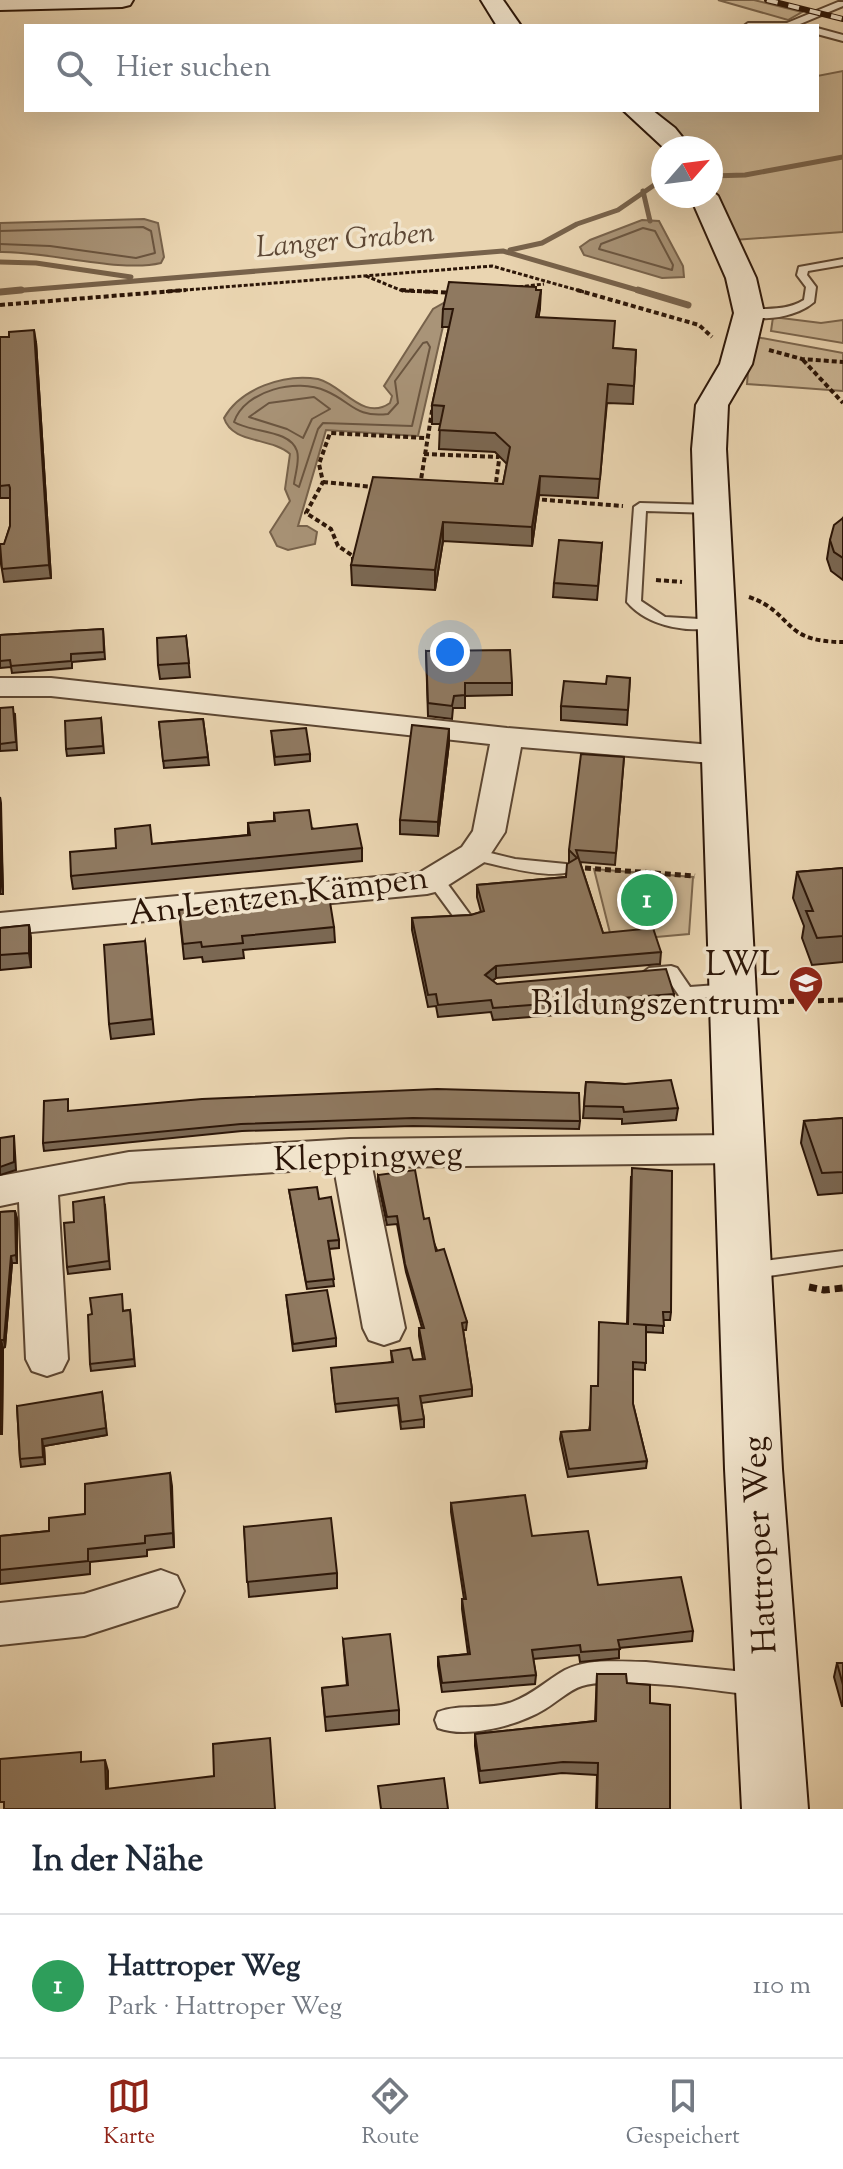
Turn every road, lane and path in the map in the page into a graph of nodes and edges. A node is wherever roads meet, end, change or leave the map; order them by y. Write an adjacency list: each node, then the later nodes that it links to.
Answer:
1 (122, 0): 3 (main road)
2 (492, 0): 5 (main road)
3 (0, 3)
4 (841, 4): 6 (lane)
5 (508, 24)
6 (796, 24)
7 (819, 32): 8 (lane)
8 (843, 38)
9 (639, 112): 10 (main road)
10 (668, 136)
11 (709, 208): 18 (main road)
12 (843, 262): 18 (lane)
13 (365, 276): 14 (path); 16 (path); 17 (path)
14 (549, 283): 15 (path); 18 (path)
15 (505, 288)
16 (461, 293)
17 (0, 305)
18 (742, 340): 19 (path); 33 (main road, Hattroper Weg)
19 (802, 359): 20 (path); 22 (path)
20 (843, 362)
21 (436, 392): 23 (path)
22 (843, 403)
23 (426, 438): 25 (path); 27 (path)
24 (501, 441): 26 (path)
25 (424, 454): 26 (path); 29 (path)
26 (499, 457): 30 (path)
27 (323, 482): 28 (path); 34 (path)
28 (378, 487)
29 (419, 492)
30 (494, 497)
31 (523, 499): 32 (path)
32 (640, 507): 33 (lane); 35 (lane)
33 (713, 509): 35 (main road, Hattroper Weg)
34 (357, 563)
35 (719, 624): 38 (main road, Hattroper Weg)
36 (0, 687): 37 (street)
37 (507, 737): 38 (street); 39 (street, An Lentzen Kämpen)
38 (724, 755): 42 (main road, Hattroper Weg)
39 (474, 854): 40 (lane); 41 (street, An Lentzen Kämpen)
40 (566, 869): 42 (path)
41 (435, 879): 43 (lane); 44 (street, An Lentzen Kämpen)
42 (727, 879): 46 (main road, Hattroper Weg)
43 (465, 920)
44 (0, 924)
45 (639, 975): 46 (lane)
46 (733, 996): 47 (path); 48 (main road, Hattroper Weg)
47 (843, 1000)
48 (738, 1149): 49 (street, Kleppingweg); 52 (main road, Hattroper Weg)
49 (350, 1153): 50 (street, Kleppingweg); 53 (street)
50 (19, 1189): 54 (street)
51 (843, 1258): 52 (lane)
52 (743, 1271): 57 (main road, Hattroper Weg)
53 (384, 1328)
54 (47, 1359)
55 (161, 1591): 56 (street)
56 (0, 1624)
57 (765, 1685): 58 (lane); 59 (main road, Hattroper Weg)
58 (446, 1720)
59 (775, 1809)

